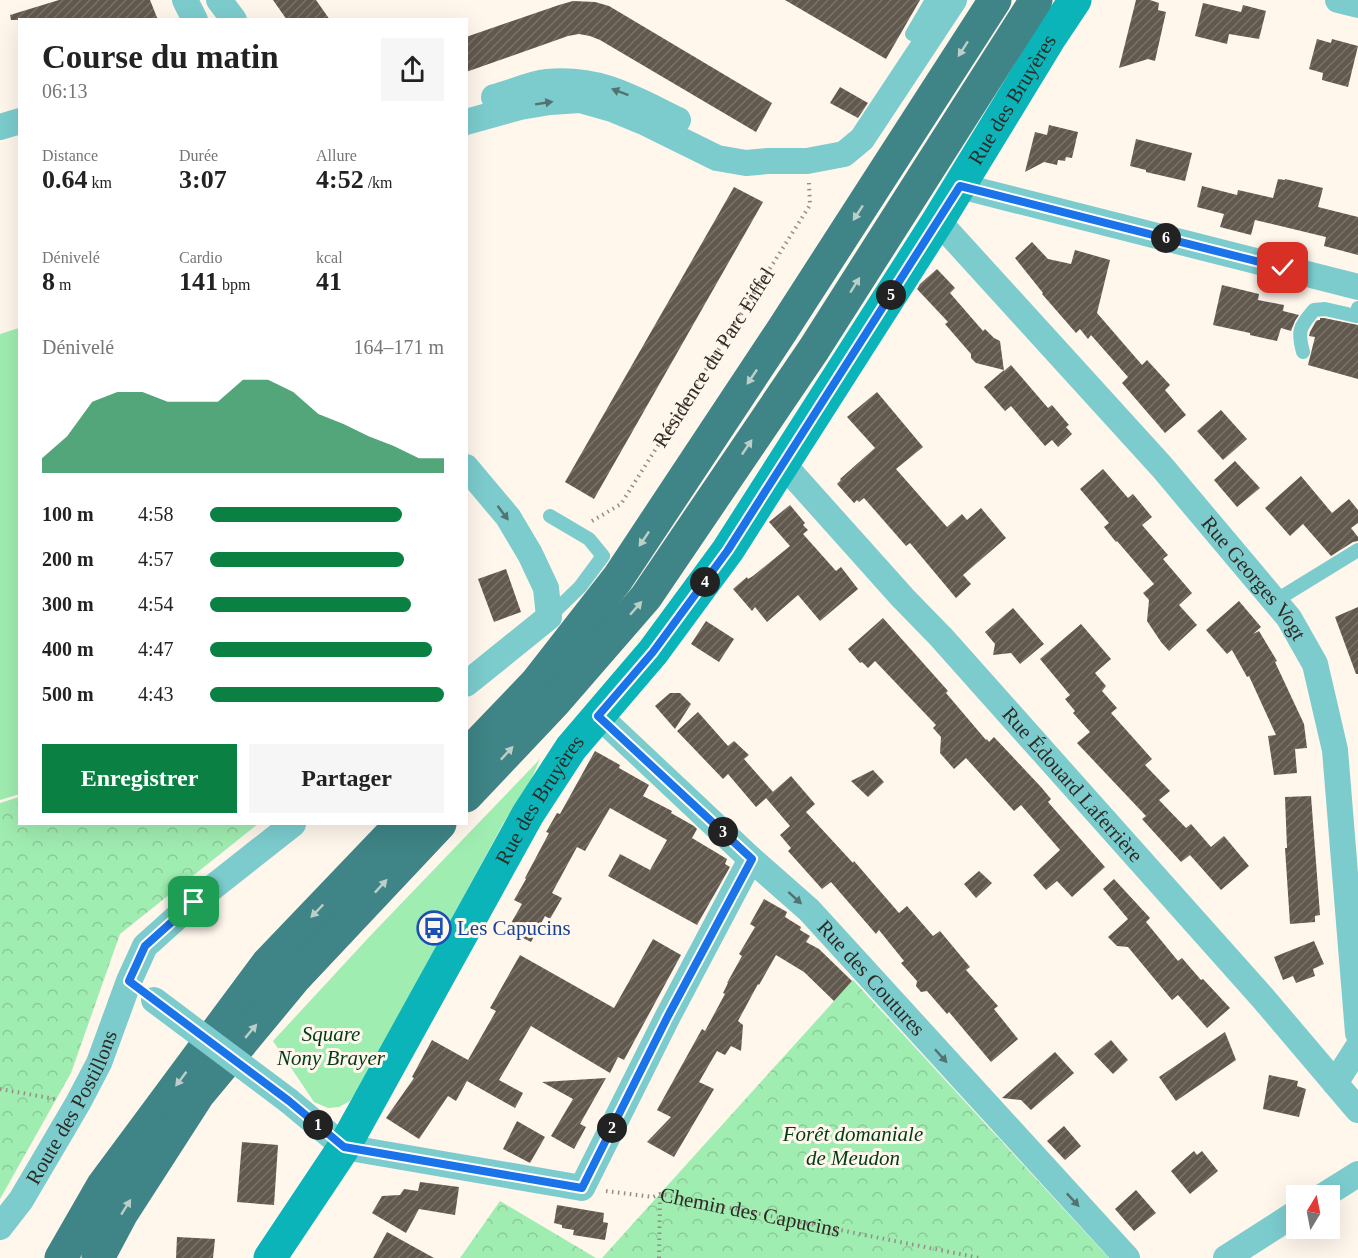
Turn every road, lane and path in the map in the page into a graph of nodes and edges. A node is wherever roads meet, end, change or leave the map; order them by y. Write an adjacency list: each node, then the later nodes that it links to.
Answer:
1 (185, 0): 11 (street)
2 (219, 0): 12 (street)
3 (236, 0): 13 (street)
4 (933, 0): 14 (lane)
5 (954, 0): 20 (street)
6 (995, 0): 35 (highway, one-way to 35)
7 (1036, 0): 36 (highway, one-way to 7)
8 (1075, 0): 21 (street, Rue des Bruyères)
9 (1338, 0): 10 (street)
10 (1358, 5)
11 (194, 18)
12 (232, 18)
13 (249, 18)
14 (912, 34)
15 (506, 102): 16 (street); 17 (street); 20 (street)
16 (468, 105)
17 (468, 121)
18 (18, 122): 19 (street)
19 (0, 127)
20 (807, 161): 29 (path, Résidence du Parc Eiffel)
21 (960, 186): 22 (street, Rue des Bruyères); 23 (street)
22 (938, 221): 26 (street, Rue des Bruyères); 31 (street, Rue Georges Vogt)
23 (1358, 286)
24 (1358, 308): 25 (lane)
25 (1303, 352)
26 (783, 464): 34 (street, Rue des Bruyères); 44 (street, Rue Édouard Laferrière)
27 (468, 469): 32 (street, one-way to 32)
28 (550, 516): 29 (lane)
29 (580, 534): 32 (lane)
30 (1358, 550): 31 (lane)
31 (1275, 601): 42 (street, Rue Georges Vogt)
32 (549, 617): 33 (street)
33 (468, 682)
34 (598, 716): 40 (street, Rue des Coutures); 48 (street, Rue des Bruyères)
35 (468, 754)
36 (468, 794)
37 (292, 825): 41 (street, Route des Postillons)
38 (401, 825): 55 (highway, one-way to 55)
39 (439, 825): 56 (highway, one-way to 39)
40 (752, 859): 51 (street); 60 (street, Rue des Coutures, one-way to 60)
41 (129, 981): 46 (street, Route des Postillons); 48 (street, bridge)
42 (1358, 1033)
43 (1358, 1047): 44 (street)
44 (1335, 1083): 47 (street, Rue Édouard Laferrière)
45 (0, 1089): 46 (path)
46 (78, 1103): 54 (street, Route des Postillons)
47 (1358, 1110)
48 (344, 1147): 51 (street); 57 (street, Rue des Bruyères)
49 (1358, 1173): 50 (street)
50 (1340, 1185)
51 (582, 1188): 52 (path, Chemin des Capucins)
52 (660, 1194): 58 (path); 59 (path, Chemin des Capucins)
53 (1286, 1219): 61 (street)
54 (0, 1227)
55 (61, 1258)
56 (98, 1258)
57 (270, 1258)
58 (659, 1258)
59 (980, 1258)
60 (1126, 1258)
61 (1226, 1258)

